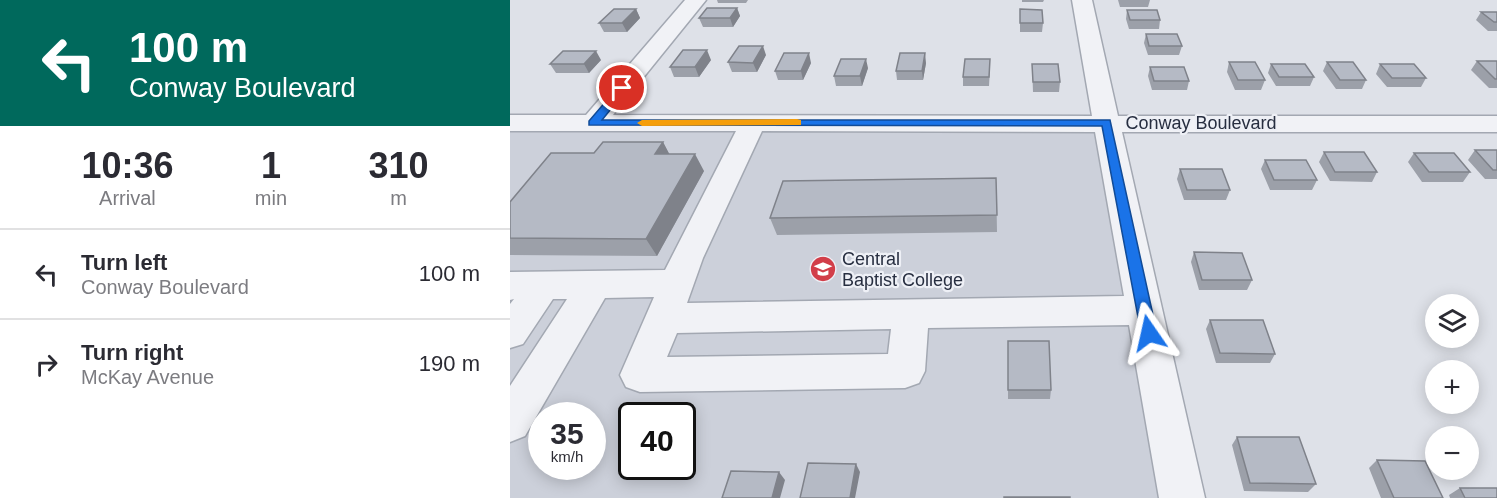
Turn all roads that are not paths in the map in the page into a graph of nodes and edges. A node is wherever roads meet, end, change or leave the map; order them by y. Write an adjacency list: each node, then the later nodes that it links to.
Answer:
1 (696, 0): 5 (street)
2 (1082, 0): 3 (street)
3 (1106, 122): 6 (street, Conway Boulevard); 7 (street, Conway Boulevard); 11 (street)
4 (510, 123): 5 (street, Conway Boulevard)
5 (593, 123): 6 (street, Conway Boulevard)
6 (753, 123): 8 (street)
7 (1497, 124)
8 (677, 283): 9 (street); 13 (street)
9 (595, 285): 10 (street); 15 (street)
10 (527, 286): 14 (street)
11 (1144, 310): 12 (street); 16 (street)
12 (911, 314): 13 (street); 13 (street)
13 (664, 318)
14 (510, 333)
15 (510, 422)
16 (1182, 498)

